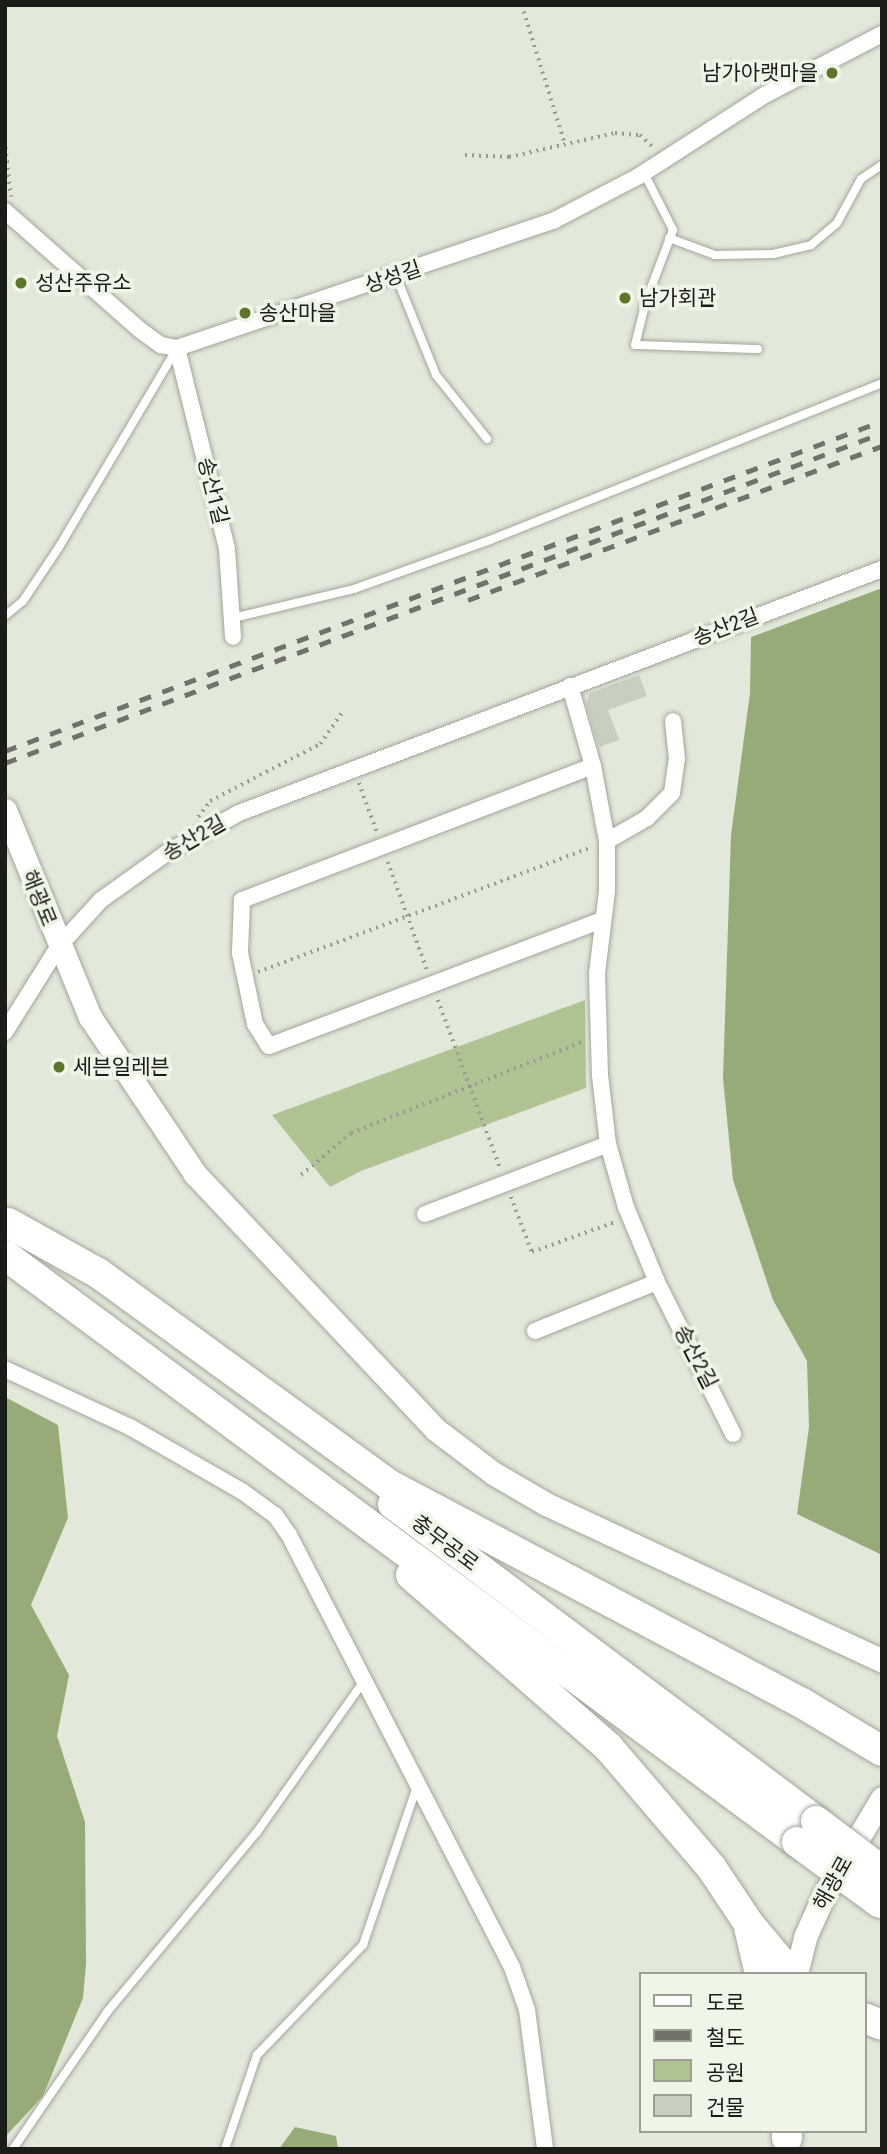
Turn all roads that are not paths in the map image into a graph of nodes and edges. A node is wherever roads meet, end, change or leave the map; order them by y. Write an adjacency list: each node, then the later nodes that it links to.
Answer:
1 (882, 34): 3 (street, 상성길)
2 (882, 165): 5 (lane)
3 (644, 173): 5 (lane); 6 (street, 상성길)
4 (8, 214): 7 (street)
5 (670, 238): 8 (lane)
6 (396, 276): 7 (street, 상성길); 10 (lane)
7 (177, 348): 12 (lane); 13 (street, 송산1길)
8 (758, 349)
9 (882, 383): 13 (lane)
10 (487, 439)
11 (882, 569): 15 (street, 송산2길)
12 (5, 616)
13 (233, 618): 14 (street, 송산1길)
14 (233, 637)
15 (570, 686): 17 (street, 송산2길); 21 (street, 송산2길)
16 (673, 721): 19 (street)
17 (593, 766): 19 (street, 송산2길); 20 (street)
18 (5, 810): 21 (main road, 해광로)
19 (607, 841): 20 (street, 송산2길)
20 (603, 920): 23 (street, 송산2길)
21 (59, 946): 22 (street, 송산2길); 32 (main road, 해광로)
22 (5, 1032)
23 (608, 1144): 24 (street); 27 (street, 송산2길)
24 (425, 1214)
25 (7, 1222): 34 (highway); 37 (highway, 충무공로)
26 (5, 1255): 30 (highway, 충무공로)
27 (657, 1282): 28 (street); 31 (street, 송산2길)
28 (536, 1331)
29 (5, 1369): 33 (street)
30 (234, 1421): 37 (highway, 충무공로); 40 (highway)
31 (733, 1434)
32 (882, 1661)
33 (366, 1678): 35 (street); 44 (lane)
34 (882, 1751)
35 (419, 1780): 45 (lane); 46 (street)
36 (882, 1798): 43 (main road, 해광로)
37 (806, 1831): 38 (highway, 충무공로, bridge); 39 (highway, 충무공로, bridge)
38 (882, 1871)
39 (881, 1904)
40 (749, 1923): 41 (highway); 42 (highway)
41 (759, 1972)
42 (792, 1972)
43 (795, 1972)
44 (13, 2149)
45 (225, 2149)
46 (545, 2149)

